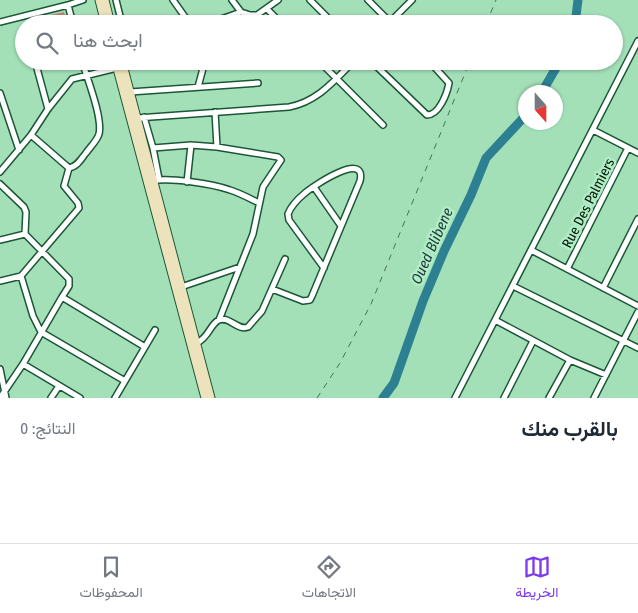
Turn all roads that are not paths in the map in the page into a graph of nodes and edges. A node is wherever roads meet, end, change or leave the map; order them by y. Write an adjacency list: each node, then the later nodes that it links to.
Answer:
1 (82, 0): 11 (street)
2 (99, 0): 16 (main road)
3 (105, 0): 17 (main road)
4 (116, 0): 18 (street)
5 (173, 0): 19 (street)
6 (232, 0): 13 (street)
7 (278, 0): 12 (street)
8 (310, 0): 24 (street)
9 (368, 0): 25 (street)
10 (412, 0): 26 (street)
11 (68, 5): 14 (street); 15 (street)
12 (267, 9): 22 (street); 23 (street)
13 (241, 12): 20 (street); 21 (street)
14 (31, 15)
15 (71, 15)
16 (103, 15)
17 (109, 15)
18 (120, 15)
19 (184, 15)
20 (232, 15)
21 (250, 15)
22 (255, 15)
23 (273, 15)
24 (325, 15)
25 (382, 15)
26 (398, 15)
27 (15, 19): 28 (street)
28 (0, 22)
29 (638, 42): 30 (street)
30 (632, 53): 31 (street); 54 (street)
31 (638, 56)
32 (37, 70): 48 (street)
33 (85, 70): 42 (street)
34 (103, 70): 42 (street)
35 (121, 70): 82 (main road)
36 (122, 70): 46 (main road)
37 (203, 70): 45 (street)
38 (328, 70): 43 (street)
39 (345, 70): 43 (street)
40 (380, 70): 41 (street)
41 (437, 70)
42 (86, 75): 48 (street); 62 (street)
43 (336, 79): 50 (street); 53 (street)
44 (258, 83): 45 (street)
45 (198, 87): 46 (street)
46 (130, 92): 52 (main road)
47 (0, 93): 49 (street)
48 (48, 109): 55 (street)
49 (6, 112): 51 (street); 60 (street)
50 (215, 112): 52 (street); 57 (street)
51 (0, 114)
52 (140, 118): 58 (street); 64 (main road)
53 (383, 125)
54 (593, 130): 59 (street); 73 (street)
55 (31, 135): 60 (street); 62 (street)
56 (191, 145): 57 (street); 58 (street); 65 (street)
57 (217, 146): 68 (street)
58 (154, 148): 64 (street)
59 (628, 148): 61 (street); 78 (street, Rue Des Palmiers)
60 (19, 150): 63 (street)
61 (638, 153)
62 (69, 168): 74 (street)
63 (0, 172)
64 (156, 180): 65 (street); 82 (main road)
65 (187, 182): 68 (street)
66 (0, 184): 71 (street)
67 (314, 187): 70 (street); 70 (street); 77 (street)
68 (259, 203): 76 (street)
69 (638, 219): 83 (street)
70 (342, 226): 77 (street)
71 (25, 234): 72 (street); 74 (street)
72 (0, 240)
73 (531, 250): 78 (street); 81 (street)
74 (43, 252): 79 (street); 85 (street)
75 (285, 259): 84 (street)
76 (240, 267): 82 (street); 88 (street)
77 (324, 268): 84 (street)
78 (567, 269): 83 (street)
79 (21, 276): 80 (street); 91 (street)
80 (0, 282)
81 (513, 286): 89 (street); 93 (street)
82 (179, 288): 94 (main road); 110 (main road)
83 (603, 288): 86 (street)
84 (272, 289): 88 (street)
85 (62, 297): 91 (street); 95 (street)
86 (638, 306)
87 (638, 312): 93 (street)
88 (219, 320): 94 (street)
89 (495, 320): 92 (street); 112 (street)
90 (155, 330): 95 (street)
91 (41, 332): 98 (street); 101 (street)
92 (534, 340): 97 (street); 113 (street)
93 (623, 341): 96 (street); 100 (street)
94 (197, 343): 111 (main road)
95 (145, 347): 101 (street)
96 (638, 348)
97 (570, 360): 100 (street); 114 (street)
98 (23, 364): 102 (street); 104 (street)
99 (0, 369): 104 (street)
100 (606, 375): 115 (street)
101 (125, 381): 105 (street)
102 (59, 386): 103 (street); 107 (street)
103 (66, 390): 108 (street); 109 (street)
104 (5, 395): 106 (street)
105 (117, 397)
106 (0, 398)
107 (51, 398)
108 (66, 398)
109 (80, 398)
110 (204, 398)
111 (211, 398)
112 (456, 398)
113 (504, 398)
114 (549, 398)
115 (594, 398)

